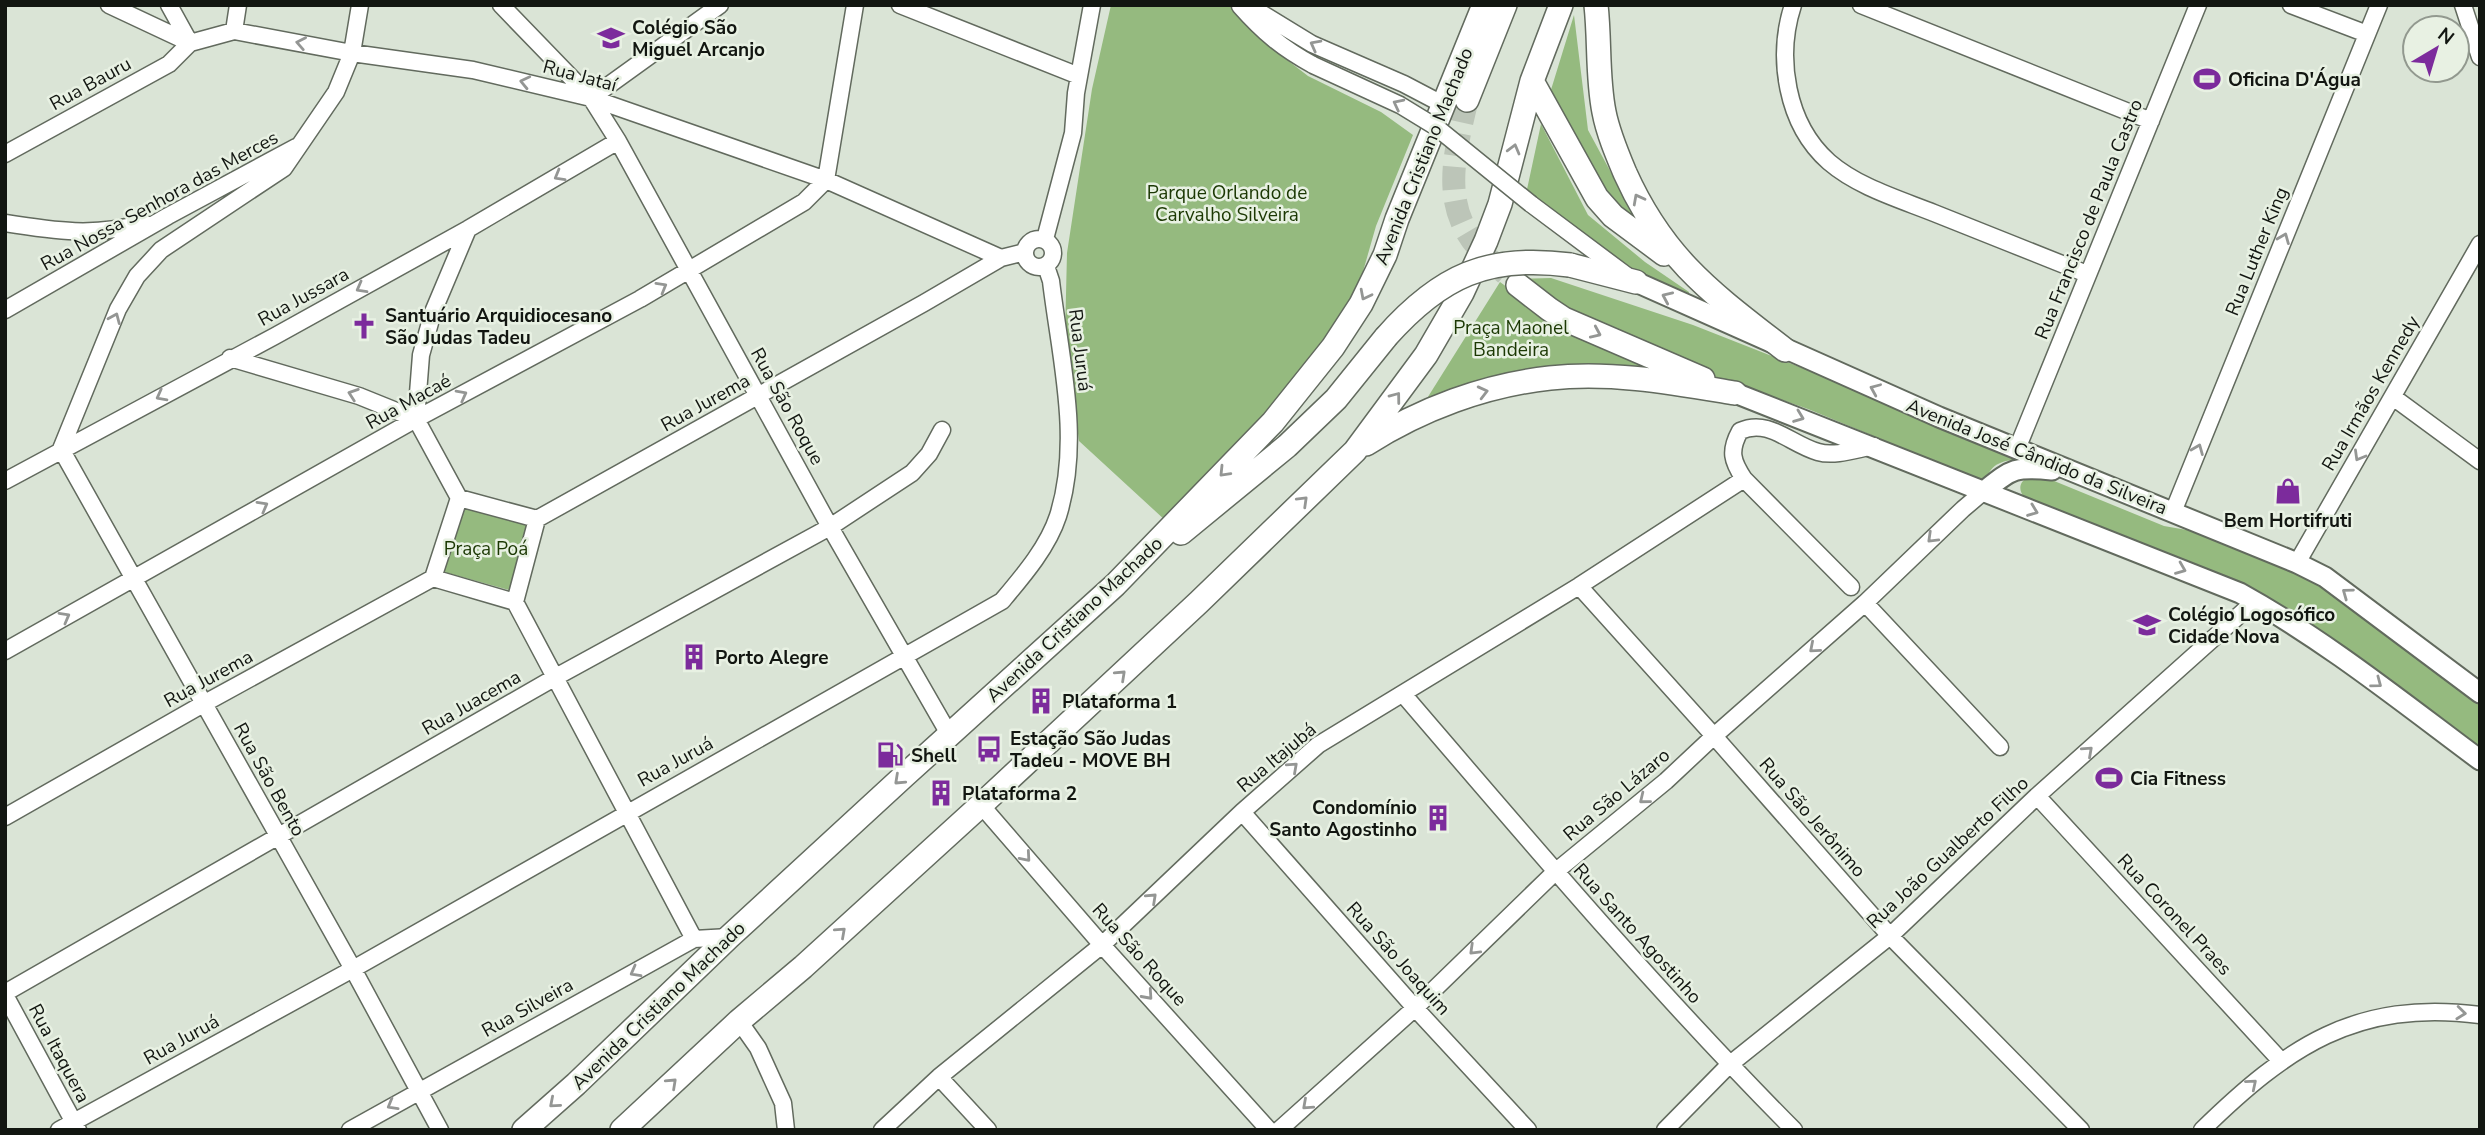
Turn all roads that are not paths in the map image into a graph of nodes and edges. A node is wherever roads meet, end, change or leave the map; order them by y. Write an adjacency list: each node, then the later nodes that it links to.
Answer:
1 (108, 5): 24 (street)
2 (169, 5): 24 (street)
3 (238, 5): 22 (street)
4 (360, 5): 25 (street)
5 (501, 5): 29 (street)
6 (720, 5): 29 (street)
7 (855, 5): 36 (street)
8 (900, 5): 27 (street)
9 (1093, 5): 27 (street, Rua Juruá)
10 (1239, 5): 49 (street, Avenida José Cândido da Silveira, one-way to 10, bridge)
11 (1248, 5): 31 (street, one-way to 11)
12 (1484, 5): 31 (highway, Avenida Cristiano Machado)
13 (1505, 5): 30 (highway)
14 (1561, 5): 28 (highway)
15 (1596, 5): 47 (highway, one-way to 15)
16 (1793, 5): 48 (street)
17 (1861, 5): 32 (street)
18 (2198, 5): 32 (street, Rua Francisco de Paula Castro)
19 (2291, 5): 23 (street)
20 (2379, 5): 23 (street, Rua Luther King)
21 (2463, 5): 26 (street)
22 (234, 31): 24 (street, Rua Jataí); 25 (street, Rua Jataí, one-way to 22)
23 (2367, 34): 69 (street, Rua Luther King, one-way to 23)
24 (190, 43): 35 (street, Rua Bauru)
25 (352, 53): 29 (street, Rua Jataí, one-way to 25); 34 (street)
26 (2480, 57)
27 (1079, 76): 40 (street, Rua Juruá)
28 (1532, 81): 47 (highway); 62 (highway, one-way to 28)
29 (591, 98): 33 (street, Rua São Roque); 36 (street, Rua Jataí)
30 (1467, 100)
31 (1444, 105): 75 (highway, Avenida Cristiano Machado, one-way to 75)
32 (2151, 121): 48 (street, Rua Francisco de Paula Castro)
33 (618, 141): 39 (street, Rua Jussara, one-way to 39); 46 (street, Rua São Roque)
34 (297, 147): 37 (street, Rua Nossa Senhora das Merces); 60 (street, one-way to 34)
35 (5, 154)
36 (826, 180): 43 (street, Rua Jataí); 46 (street, Rua Macaé)
37 (168, 216): 38 (street); 51 (street, Rua Nossa Senhora das Merces)
38 (5, 223)
39 (468, 229): 53 (street, Rua Jussara, one-way to 53); 57 (street)
40 (1045, 239): 42 (street); 45 (street, Rua Juruá)
41 (2480, 244): 44 (street, Rua Irmãos Kennedy)
42 (1025, 252): 43 (street); 45 (street)
43 (1001, 258): 55 (street, Rua Jurema)
44 (2476, 261): 56 (street, Rua Irmãos Kennedy)
45 (1046, 266): 82 (street, Rua Juruá)
46 (689, 271): 55 (street, Rua São Roque); 57 (street, Rua Macaé, one-way to 46)
47 (1692, 274): 52 (highway)
48 (2087, 274): 61 (street, Rua Francisco de Paula Castro)
49 (1636, 282): 52 (main road, Avenida José Cândido da Silveira, one-way to 49); 75 (highway, bridge)
50 (1518, 285): 54 (highway, one-way to 54)
51 (5, 310)
52 (1785, 350): 61 (main road, Avenida José Cândido da Silveira, one-way to 52)
53 (230, 358): 57 (street, one-way to 53); 60 (street, Rua Jussara, one-way to 60)
54 (1735, 393): 59 (main road, one-way to 59); 62 (highway, one-way to 54)
55 (759, 396): 70 (street, Rua Jurema); 71 (street, Rua São Roque)
56 (2393, 397): 63 (street); 72 (street, Rua Irmãos Kennedy, one-way to 72)
57 (416, 419): 68 (street); 74 (street, Rua Macaé, one-way to 57)
58 (942, 430): 71 (street, Rua Juacema)
59 (1874, 446): 65 (street); 67 (main road)
60 (61, 449): 66 (street, Rua Jussara); 74 (street, Rua São Bento)
61 (2017, 449): 64 (main road, Avenida José Cândido da Silveira)
62 (1354, 451): 92 (highway, one-way to 62)
63 (2480, 461)
64 (2074, 473): 67 (main road); 69 (main road, Avenida José Cândido da Silveira)
65 (1744, 479): 76 (street, Rua Itajubá); 77 (street)
66 (5, 481)
67 (1983, 492): 79 (main road, one-way to 79); 80 (street, Rua São Lázaro, one-way to 80)
68 (459, 498): 70 (street); 73 (street)
69 (2173, 512): 72 (main road, Avenida José Cândido da Silveira)
70 (537, 519): 78 (street)
71 (830, 527): 82 (street, Rua São Roque); 83 (street, Rua Juacema)
72 (2297, 563): 84 (main road, Avenida José Cândido da Silveira, one-way to 72)
73 (433, 578): 78 (street); 86 (street, Rua Jurema)
74 (134, 579): 81 (street, Rua Macaé, one-way to 74); 86 (street, Rua São Bento)
75 (1115, 585): 87 (highway, Avenida Cristiano Machado)
76 (1579, 586): 85 (street, Rua Itajubá); 88 (street, Rua São Jerônimo)
77 (1851, 587)
78 (515, 601): 83 (street)
79 (2255, 601): 90 (main road, one-way to 90); 91 (street, Rua João Gualberto Filho, one-way to 79)
80 (1865, 603): 88 (street, Rua São Lázaro, one-way to 88); 89 (street)
81 (5, 651)
82 (905, 655): 87 (street, Rua São Roque); 93 (street, Rua Juruá)
83 (554, 678): 93 (street); 96 (street, Rua Juacema)
84 (2480, 693)
85 (1403, 694): 94 (street, Rua Itajubá, one-way to 85); 97 (street, Rua Santo Agostinho)
86 (205, 703): 95 (street, Rua Jurema); 96 (street, Rua São Bento)
87 (949, 734): 99 (highway, Avenida Cristiano Machado, one-way to 99)
88 (1714, 736): 97 (street, Rua São Lázaro, one-way to 97); 98 (street, Rua São Jerônimo)
89 (2000, 747)
90 (2480, 760)
91 (2037, 796): 98 (street, Rua João Gualberto Filho); 107 (street, Rua Coronel Praes)
92 (981, 805): 101 (street, Rua São Roque, one-way to 101); 106 (highway, one-way to 92)
93 (627, 812): 100 (street); 102 (street, Rua Juruá)
94 (1242, 812): 101 (street, Rua Itajubá, one-way to 94); 104 (street, Rua São Joaquim)
95 (5, 817)
96 (278, 837): 102 (street, Rua São Bento); 103 (street, Rua Juacema)
97 (1555, 872): 104 (street, Rua São Lázaro, one-way to 104); 108 (street, Rua Santo Agostinho)
98 (1890, 936): 108 (street, Rua João Gualberto Filho); 125 (street, Rua São Jerônimo)
99 (729, 937): 100 (street, Rua Silveira); 115 (highway, Avenida Cristiano Machado, one-way to 115)
100 (694, 939): 110 (street, Rua Silveira, one-way to 110)
101 (1102, 945): 109 (street, Rua Itajubá); 120 (street, Rua São Roque, one-way to 120)
102 (353, 969): 110 (street, Rua São Bento); 111 (street, Rua Juruá)
103 (5, 994): 111 (street, Rua Itaquera)
104 (1415, 1008): 121 (street, Rua São Lázaro, one-way to 121); 122 (street, Rua São Joaquim)
105 (2480, 1015): 107 (street, one-way to 105)
106 (739, 1021): 116 (highway, one-way to 106); 117 (street)
107 (2281, 1061): 126 (street, one-way to 107)
108 (1729, 1065): 123 (street, Rua João Gualberto Filho); 124 (street, Rua Santo Agostinho)
109 (939, 1077): 118 (street, Rua Itajubá); 119 (street)
110 (418, 1091): 113 (street, Rua Silveira, one-way to 113); 114 (street, Rua São Bento)
111 (76, 1126): 112 (street, Rua Juruá)
112 (58, 1130)
113 (350, 1130)
114 (440, 1130)
115 (524, 1130)
116 (622, 1130)
117 (786, 1130)
118 (882, 1130)
119 (988, 1130)
120 (1269, 1130)
121 (1279, 1130)
122 (1528, 1130)
123 (1665, 1130)
124 (1794, 1130)
125 (2081, 1130)
126 (2202, 1130)

